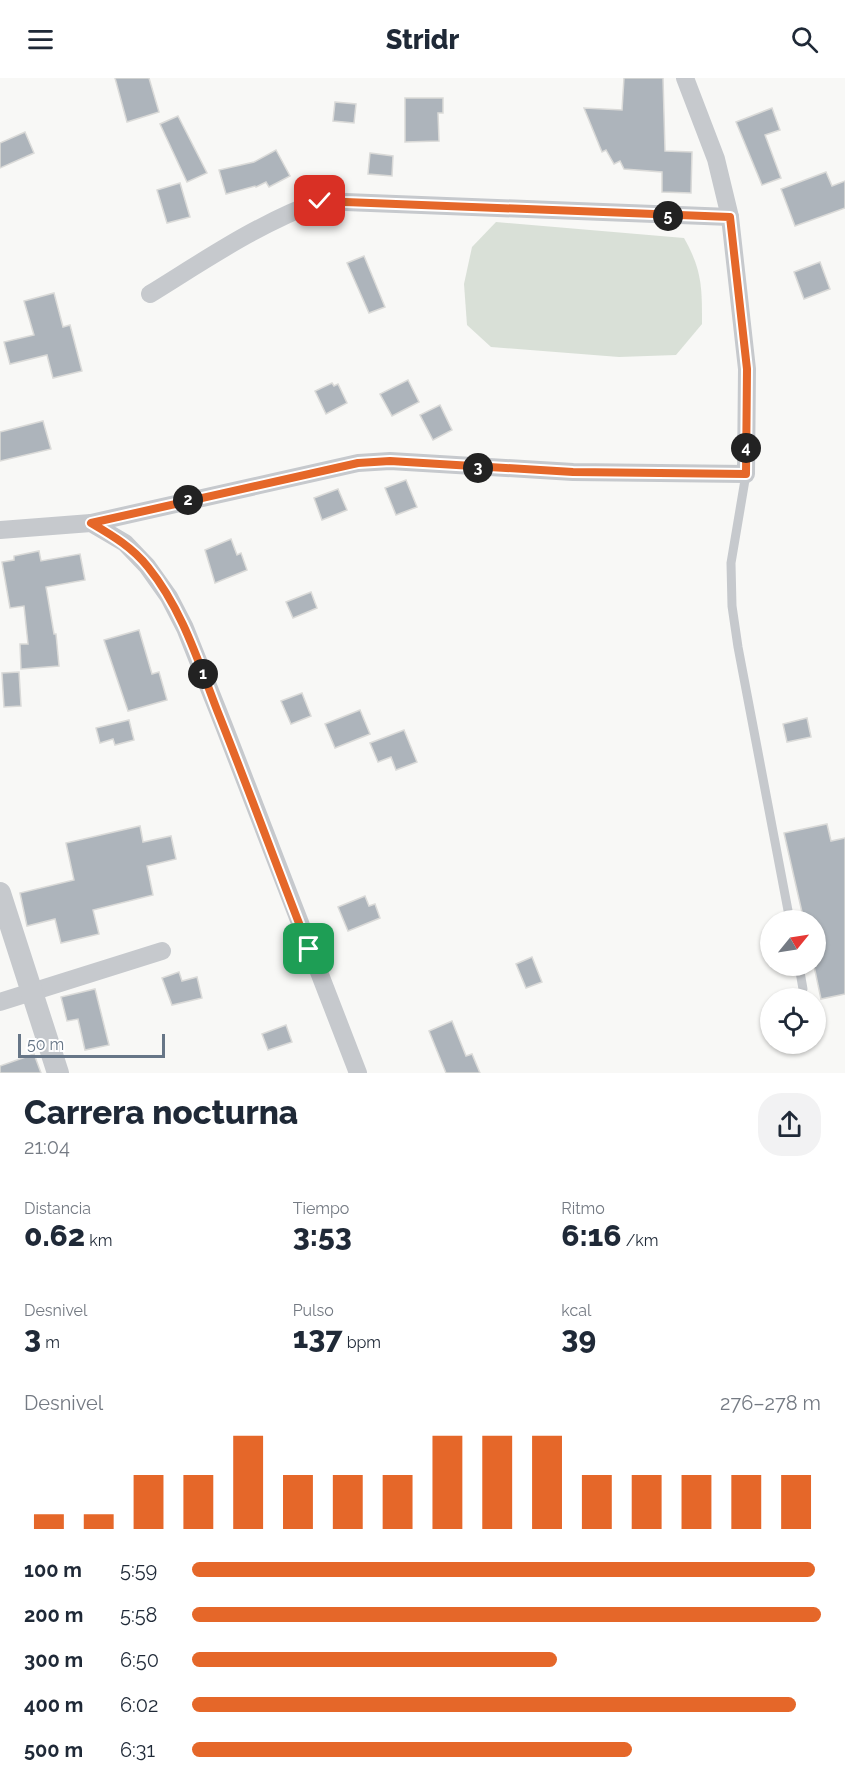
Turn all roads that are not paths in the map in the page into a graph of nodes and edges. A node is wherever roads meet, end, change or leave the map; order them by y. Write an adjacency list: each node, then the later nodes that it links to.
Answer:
1 (685, 78): 2 (street)
2 (730, 217): 3 (street); 4 (street)
3 (150, 294)
4 (746, 474): 5 (street); 8 (lane)
5 (91, 523): 6 (street); 13 (street)
6 (0, 530)
7 (0, 893): 10 (street)
8 (788, 910)
9 (162, 951): 10 (street)
10 (32, 992): 11 (street); 12 (street)
11 (0, 1002)
12 (58, 1073)
13 (358, 1073)

